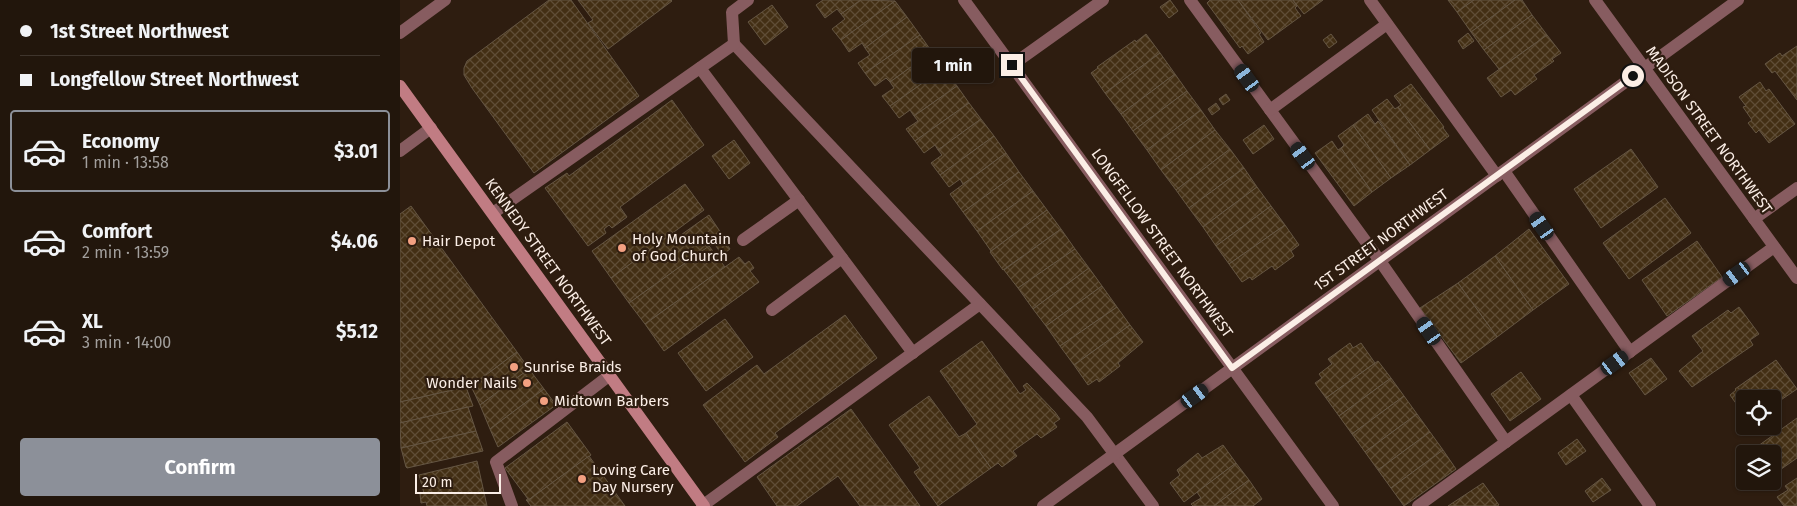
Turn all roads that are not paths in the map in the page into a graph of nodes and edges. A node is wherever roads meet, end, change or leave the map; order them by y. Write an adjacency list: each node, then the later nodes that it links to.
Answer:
1 (445, 0): 10 (street)
2 (748, 0): 11 (street)
3 (964, 0): 12 (street, LONGFELLOW STREET NORTHWEST)
4 (1103, 0): 12 (street)
5 (1190, 0): 16 (street)
6 (1370, 0): 9 (street)
7 (1595, 0): 14 (street, MADISON STREET NORTHWEST)
8 (1738, 0): 14 (street, 1ST STREET NORTHWEST)
9 (1387, 24): 16 (street); 19 (street)
10 (400, 33)
11 (734, 44): 13 (street); 29 (street)
12 (1012, 65): 33 (street, LONGFELLOW STREET NORTHWEST)
13 (700, 68): 21 (street); 22 (street)
14 (1644, 68): 19 (street, 1ST STREET NORTHWEST); 23 (street, MADISON STREET NORTHWEST)
15 (400, 86): 17 (street, KENNEDY STREET NORTHWEST)
16 (1270, 110): 27 (street)
17 (431, 128): 18 (street); 22 (street, KENNEDY STREET NORTHWEST)
18 (400, 152)
19 (1501, 173): 27 (street, 1ST STREET NORTHWEST); 31 (street)
20 (1797, 188): 23 (street)
21 (799, 200): 24 (street); 26 (street)
22 (493, 214): 34 (street, KENNEDY STREET NORTHWEST)
23 (1754, 219): 25 (street, MADISON STREET NORTHWEST)
24 (743, 240)
25 (1774, 247): 28 (street, MADISON STREET NORTHWEST); 31 (street)
26 (842, 258): 30 (street); 32 (street)
27 (1380, 261): 33 (street, 1ST STREET NORTHWEST); 36 (street)
28 (1797, 278)
29 (980, 304): 32 (street); 37 (street)
30 (772, 310)
31 (1630, 352): 35 (street)
32 (913, 353): 39 (street)
33 (1232, 368): 37 (street, 1ST STREET NORTHWEST); 42 (street, LONGFELLOW STREET NORTHWEST)
34 (610, 375): 38 (street); 39 (street, KENNEDY STREET NORTHWEST)
35 (1571, 395): 36 (street); 44 (street)
36 (1506, 442): 43 (street)
37 (1115, 454): 40 (street, 1ST STREET NORTHWEST); 41 (street)
38 (512, 506)
39 (703, 506)
40 (1043, 506)
41 (1153, 506)
42 (1333, 506)
43 (1418, 506)
44 (1650, 506)

